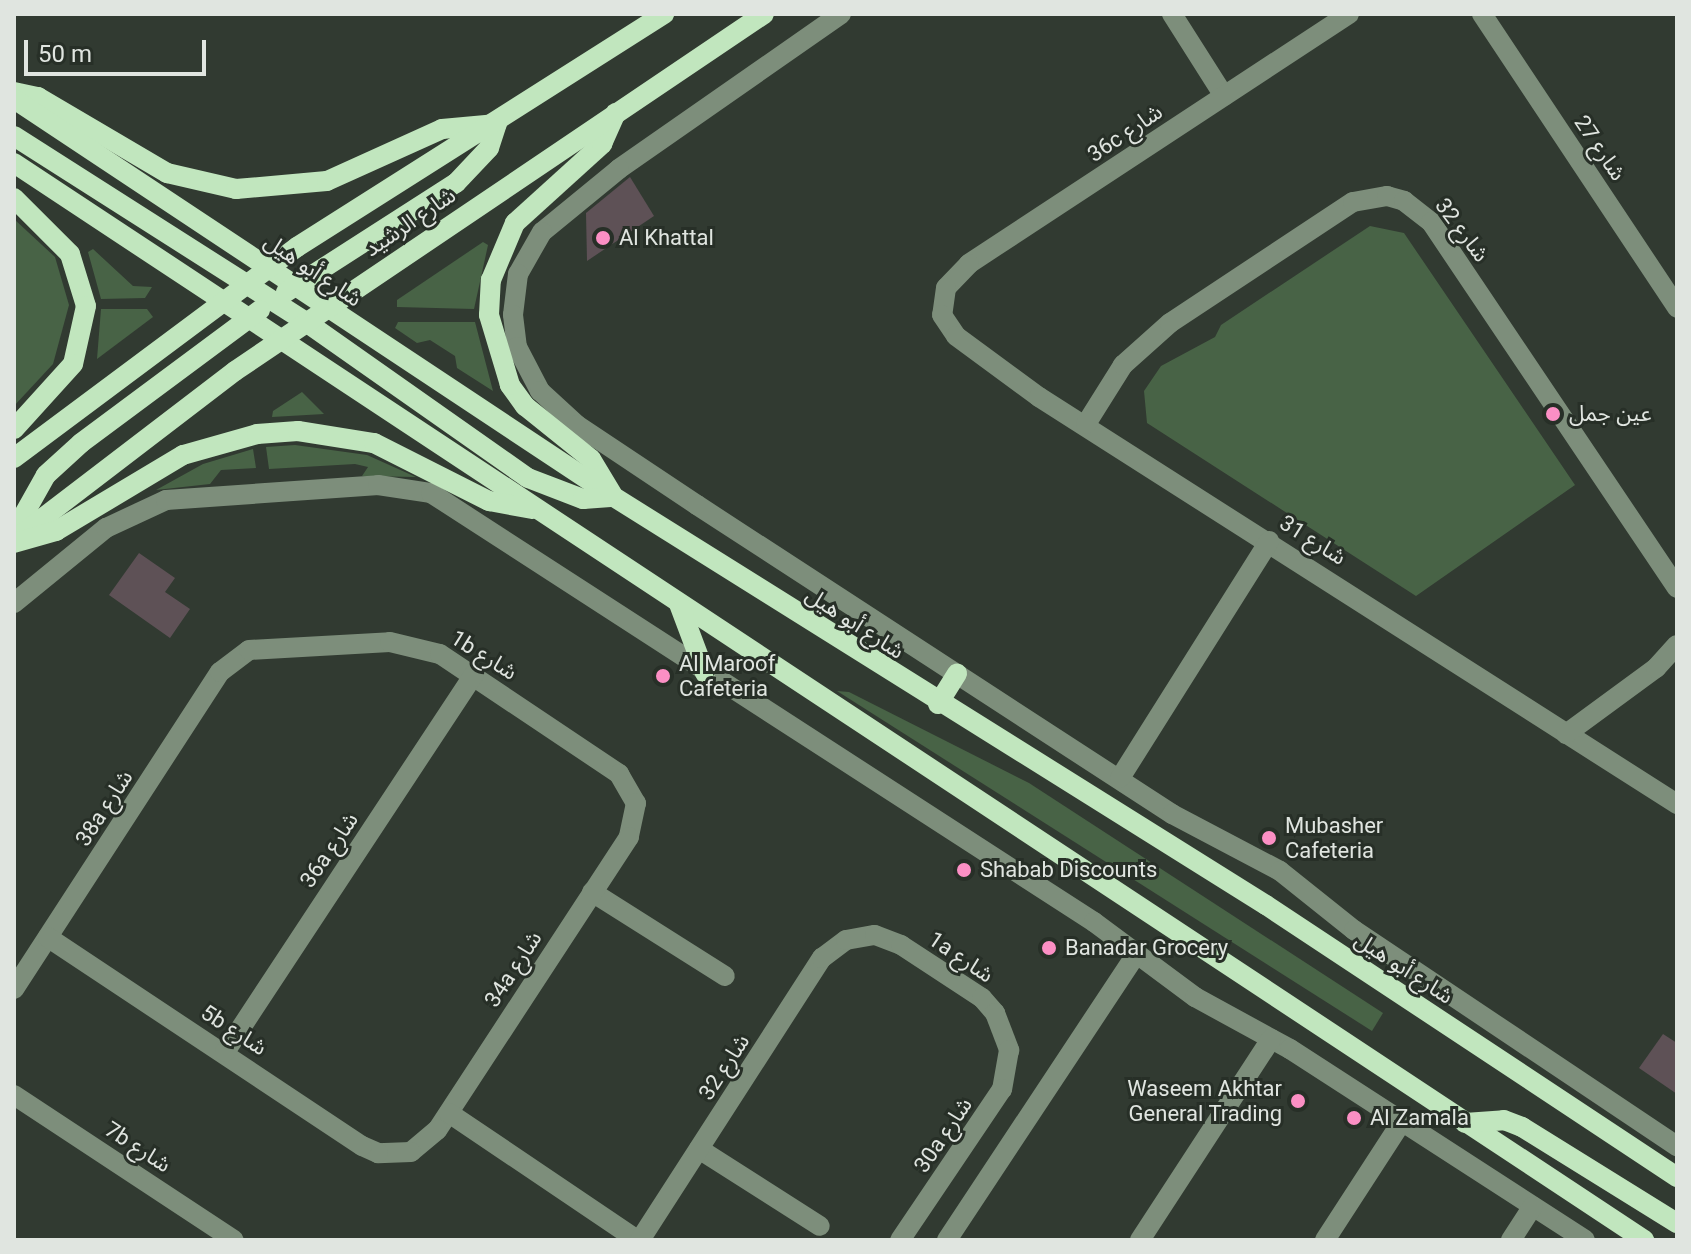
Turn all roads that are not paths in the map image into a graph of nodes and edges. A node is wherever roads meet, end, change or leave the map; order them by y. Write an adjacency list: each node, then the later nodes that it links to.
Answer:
1 (664, 14): 11 (main road, شارع الرشيد)
2 (764, 14): 10 (main road, شارع الرشيد)
3 (841, 14): 40 (street)
4 (1172, 14): 8 (street)
5 (1349, 14): 8 (street, 36c شارع)
6 (1482, 14): 22 (street, شارع 27)
7 (14, 92): 11 (main road)
8 (1224, 96): 20 (street, 36c شارع)
9 (14, 99): 15 (main road, شارع أبو هيل)
10 (616, 113): 21 (main road, شارع الرشيد); 29 (main road)
11 (497, 124): 15 (main road, شارع الرشيد); 17 (main road)
12 (14, 136): 16 (main road)
13 (14, 163): 18 (main road)
14 (14, 198): 27 (main road)
15 (269, 268): 16 (main road, شارع الرشيد); 17 (main road, شارع أبو هيل)
16 (247, 283): 18 (main road, شارع الرشيد); 19 (main road)
17 (294, 286): 19 (main road); 21 (main road, شارع أبو هيل)
18 (225, 299): 23 (main road); 28 (main road, شارع الرشيد)
19 (273, 301): 23 (main road); 24 (main road)
20 (940, 303): 26 (street, شارع 31)
21 (326, 308): 24 (main road, شارع الرشيد); 29 (main road, شارع أبو هيل)
22 (1677, 308)
23 (250, 317): 25 (main road); 31 (main road)
24 (306, 322): 25 (main road, شارع الرشيد); 29 (main road)
25 (282, 339): 30 (main road); 32 (main road, شارع الرشيد)
26 (1086, 424): 33 (street, شارع 31); 34 (street, شارع 32)
27 (14, 429)
28 (14, 458)
29 (614, 497): 42 (main road, شارع أبو هيل)
30 (536, 509): 32 (main road); 36 (main road)
31 (14, 532)
32 (14, 541)
33 (1269, 541): 43 (street, شارع 31); 44 (street)
34 (1677, 588)
35 (14, 603): 39 (street)
36 (679, 604): 39 (main road); 59 (main road)
37 (1677, 645): 43 (street)
38 (238, 656): 41 (street, 1b شارع); 49 (street, 38a شارع)
39 (705, 673): 50 (street)
40 (957, 674): 42 (main road); 44 (street)
41 (474, 675): 45 (street, 1b شارع); 55 (street, 36a شارع)
42 (938, 704): 63 (main road, شارع أبو هيل)
43 (1566, 734): 46 (street, شارع 31)
44 (1120, 778): 60 (street)
45 (630, 787): 47 (street, 34a شارع)
46 (1677, 804)
47 (592, 892): 51 (street); 57 (street, 34a شارع)
48 (860, 936): 54 (street, 1a شارع); 61 (street, شارع 32)
49 (48, 937): 52 (street, 38a شارع); 55 (street, 5b شارع)
50 (1136, 954): 53 (street); 70 (street)
51 (725, 976)
52 (14, 989)
53 (1271, 1039): 58 (street); 71 (street)
54 (1009, 1050): 69 (street, 30a شارع)
55 (225, 1052): 62 (street, 5b شارع)
56 (14, 1095): 67 (street, 7b شارع)
57 (449, 1113): 62 (street, 34a شارع); 68 (street)
58 (1403, 1120): 64 (street); 72 (street)
59 (1465, 1123): 65 (main road); 75 (main road)
60 (1677, 1146)
61 (699, 1149): 66 (street); 68 (street, شارع 32)
62 (396, 1155)
63 (1677, 1177)
64 (1533, 1206): 73 (street); 74 (street)
65 (1677, 1223)
66 (820, 1226)
67 (234, 1240)
68 (639, 1240)
69 (900, 1240)
70 (947, 1240)
71 (1140, 1240)
72 (1325, 1240)
73 (1511, 1240)
74 (1585, 1240)
75 (1644, 1240)

